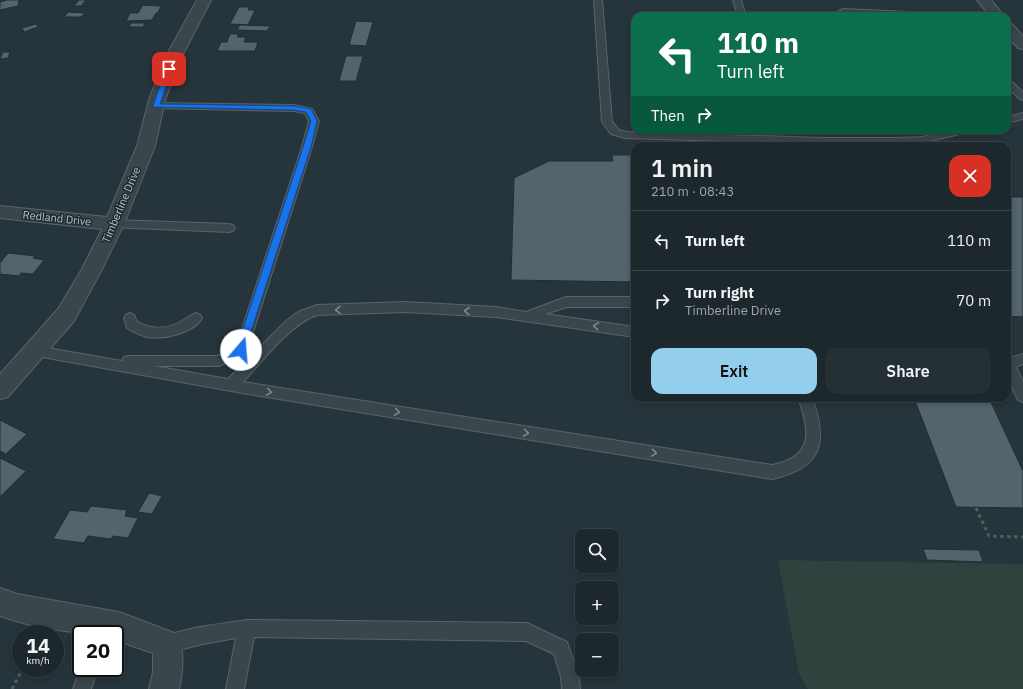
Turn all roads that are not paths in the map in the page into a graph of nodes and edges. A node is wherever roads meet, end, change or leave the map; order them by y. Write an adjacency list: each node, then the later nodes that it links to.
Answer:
1 (204, 0): 11 (street, Timberline Drive)
2 (598, 0): 16 (lane)
3 (737, 0): 5 (lane)
4 (984, 0): 6 (street)
5 (741, 12)
6 (994, 12)
7 (1011, 32): 8 (street)
8 (1023, 45)
9 (1011, 86): 10 (lane)
10 (1023, 96)
11 (156, 106): 19 (street, Timberline Drive); 28 (lane)
12 (1023, 116): 13 (lane)
13 (1011, 119)
14 (884, 134): 17 (lane)
15 (947, 134): 17 (lane)
16 (780, 135): 17 (lane)
17 (887, 141)
18 (0, 212): 19 (street, Redland Drive)
19 (114, 224): 20 (lane); 26 (street, Timberline Drive)
20 (229, 228)
21 (631, 302): 22 (lane)
22 (526, 316): 25 (lane, one-way to 22); 31 (lane, one-way to 31)
23 (130, 318): 24 (lane)
24 (196, 318)
25 (631, 331)
26 (36, 351): 28 (lane); 32 (street, Timberline Drive)
27 (1023, 359): 29 (lane)
28 (95, 361): 31 (lane)
29 (1011, 363)
30 (1011, 370): 33 (lane)
31 (231, 385): 34 (lane, one-way to 34)
32 (0, 390)
33 (1023, 396)
34 (807, 402)
35 (2, 606): 36 (street)
36 (92, 625)
37 (248, 628): 39 (lane); 43 (lane); 44 (lane)
38 (124, 633): 39 (street)
39 (167, 644): 42 (street)
40 (86, 677): 41 (lane)
41 (82, 689)
42 (164, 689)
43 (235, 689)
44 (571, 689)

